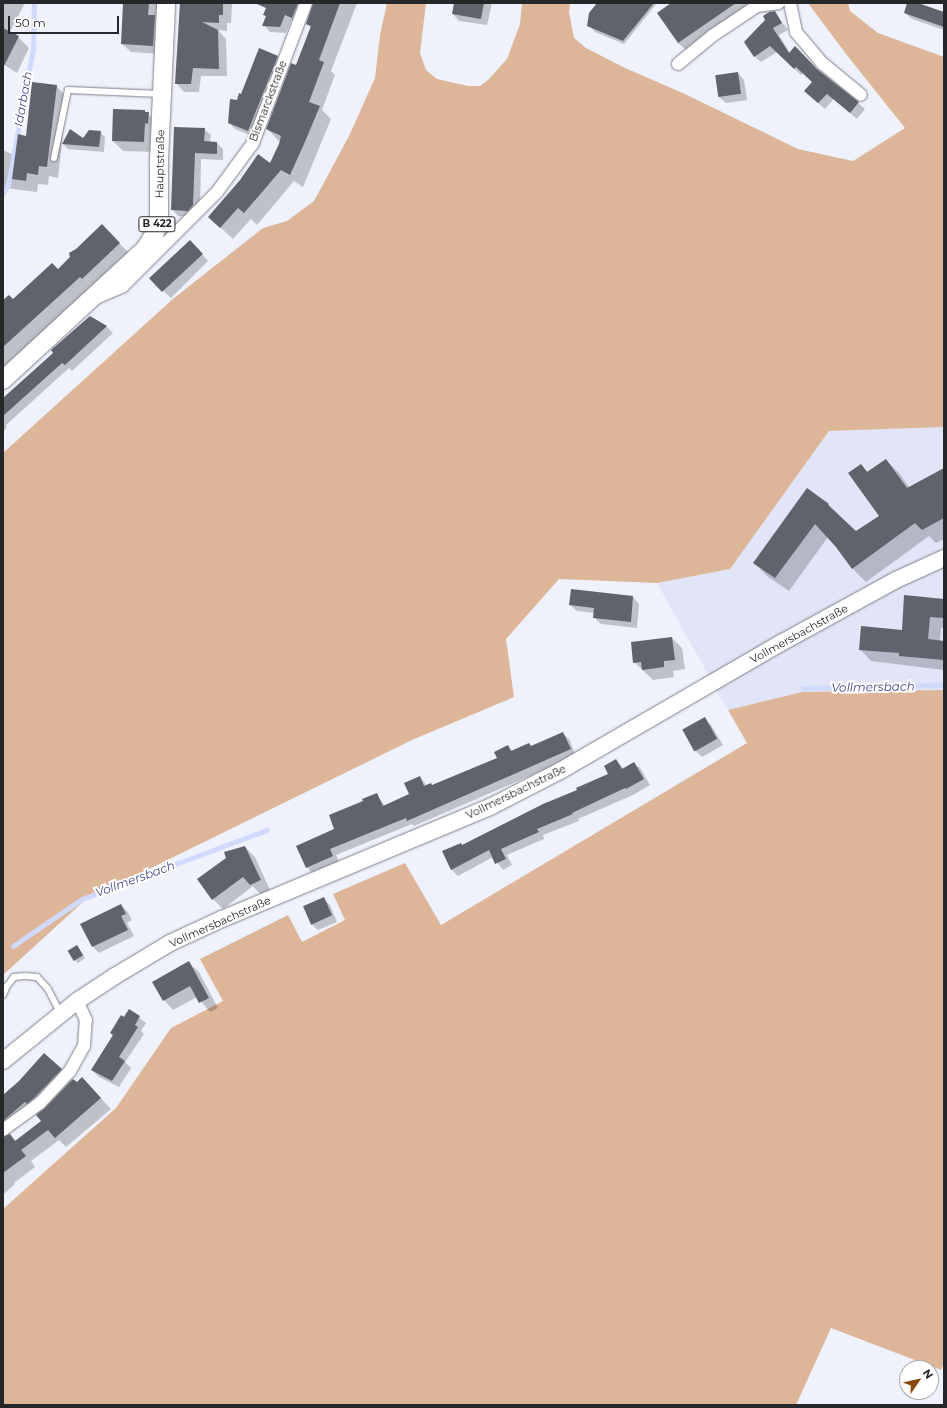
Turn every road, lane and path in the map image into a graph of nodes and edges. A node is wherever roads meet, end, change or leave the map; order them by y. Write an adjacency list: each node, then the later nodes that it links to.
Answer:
1 (166, 3): 6 (main road, Hauptstraße / B 422)
2 (306, 3): 9 (street, Bismarckstraße)
3 (779, 3): 5 (street)
4 (790, 3): 7 (street)
5 (678, 64)
6 (162, 94): 8 (lane); 9 (main road, Hauptstraße / B 422)
7 (862, 95)
8 (54, 158)
9 (91, 300): 10 (main road, Hauptstraße / B 422)
10 (3, 380)
11 (944, 558): 13 (main road, Vollmersbachstraße)
12 (3, 995): 14 (lane)
13 (77, 1001): 14 (main road, Vollmersbachstraße); 16 (street)
14 (60, 1015): 15 (main road, Vollmersbachstraße)
15 (3, 1061)
16 (3, 1130)

